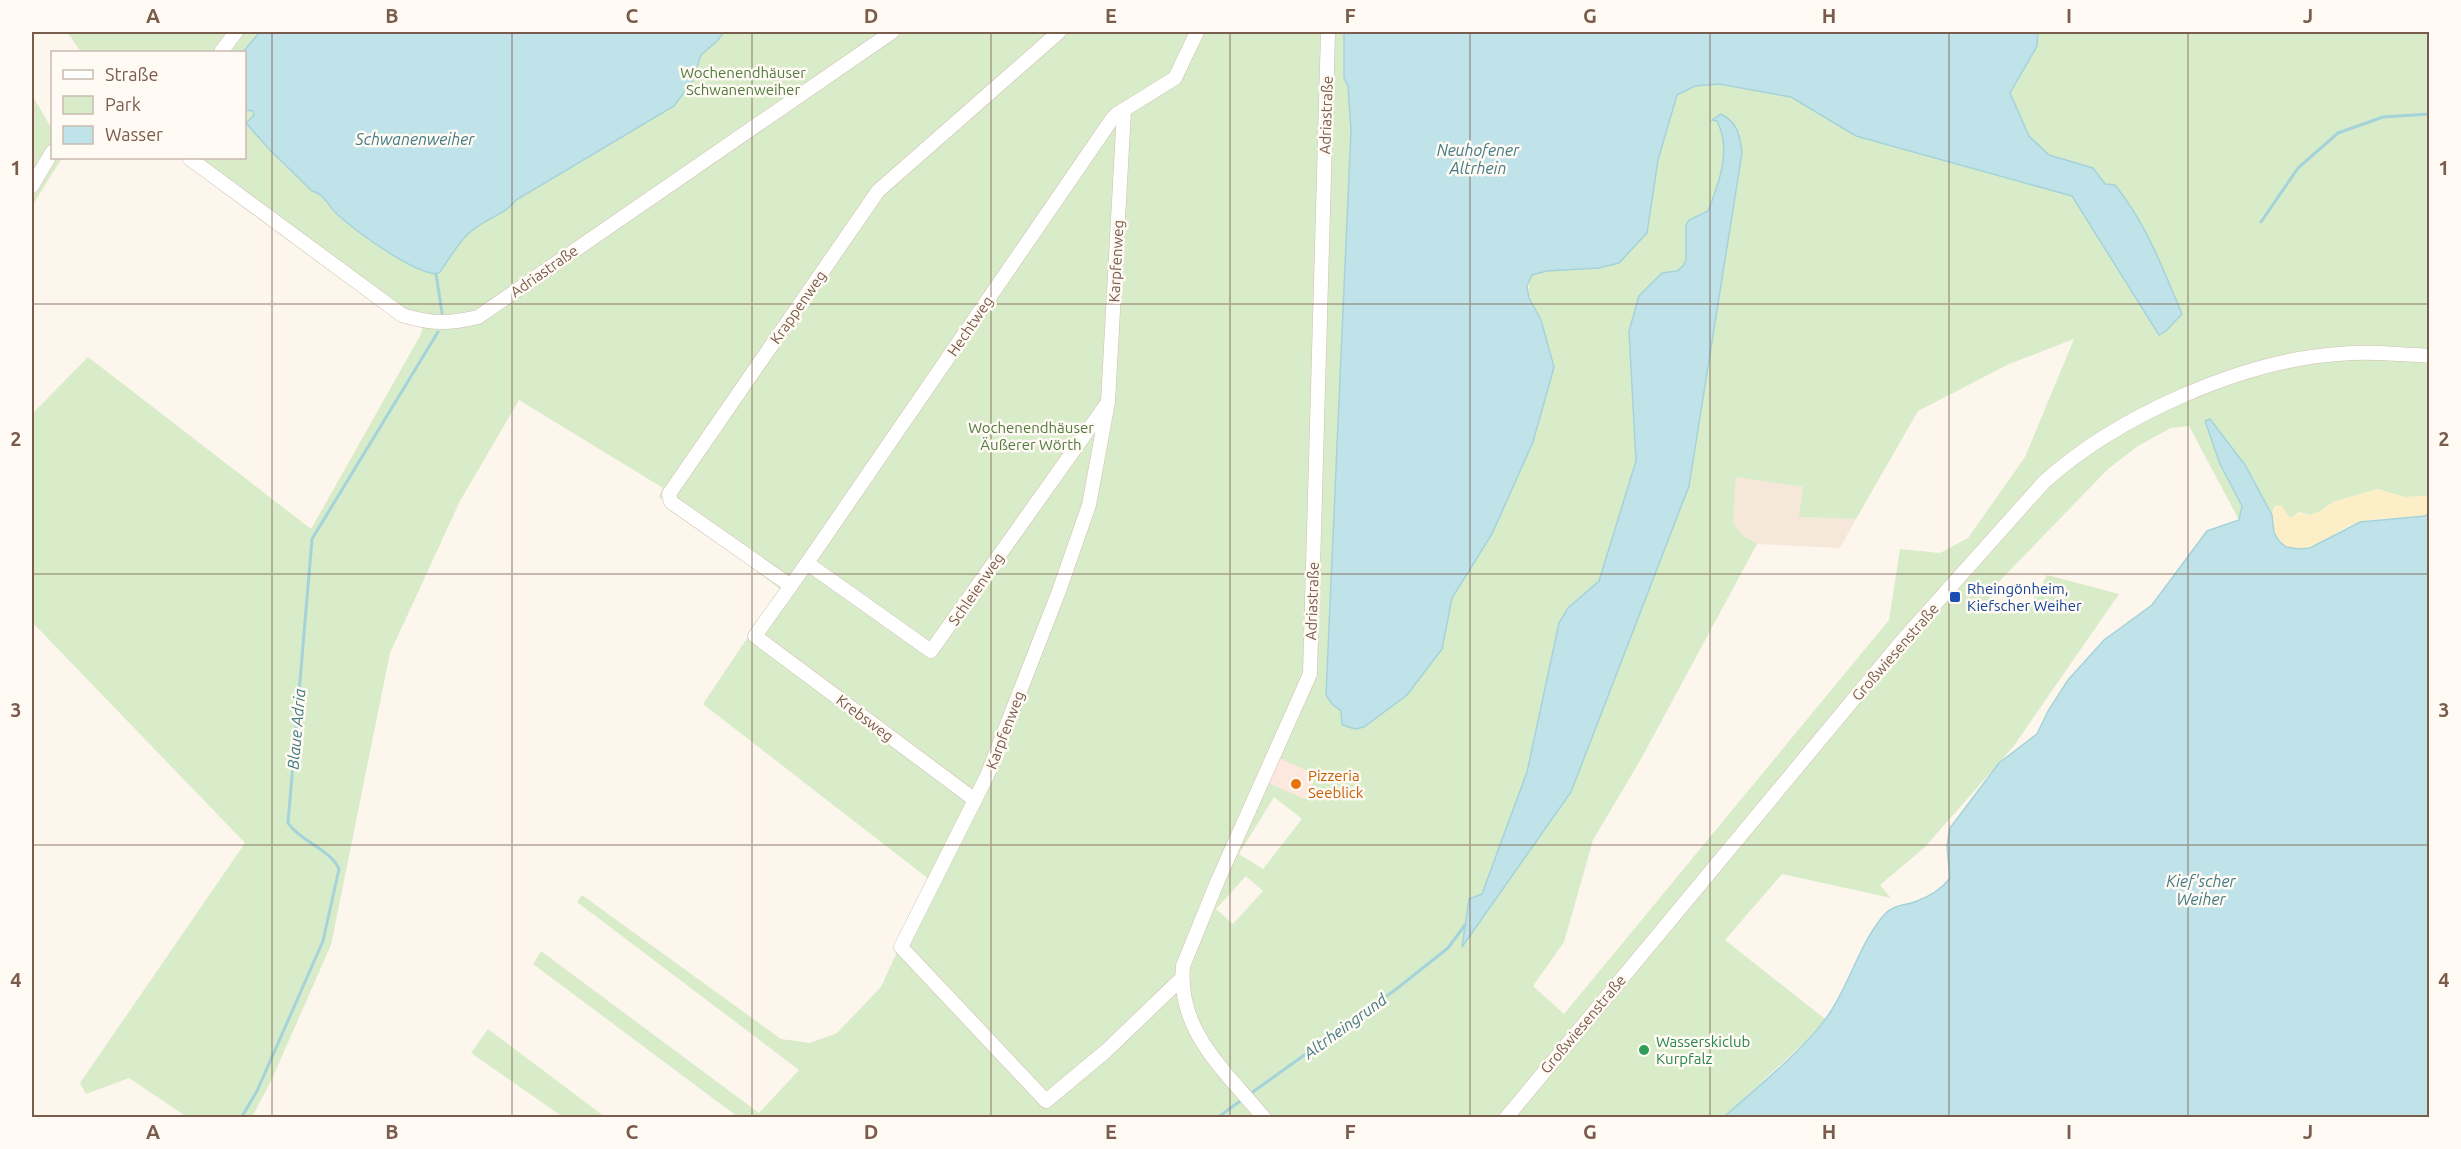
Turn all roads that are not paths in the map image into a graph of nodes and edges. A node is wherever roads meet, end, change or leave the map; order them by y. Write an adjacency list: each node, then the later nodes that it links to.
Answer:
1 (236, 32): 6 (street)
2 (892, 32): 9 (street, Adriastraße)
3 (1059, 32): 14 (street, Krappenweg)
4 (1197, 32): 7 (street, Hechtweg)
5 (1328, 32): 17 (street, Adriastraße)
6 (222, 51)
7 (1124, 110): 12 (street, Karpfenweg); 13 (street, Hechtweg)
8 (51, 154): 10 (street)
9 (190, 159)
10 (32, 186)
11 (2430, 356): 19 (street, Großwiesenstraße)
12 (1108, 402): 13 (street, Schleienweg); 16 (street, Karpfenweg)
13 (807, 563): 14 (street, Hechtweg)
14 (791, 586): 15 (street, Hechtweg)
15 (755, 636): 16 (street, Krebsweg)
16 (975, 800): 17 (street, Karpfenweg)
17 (1182, 978): 18 (street, Adriastraße)
18 (1264, 1118)
19 (1506, 1118)

